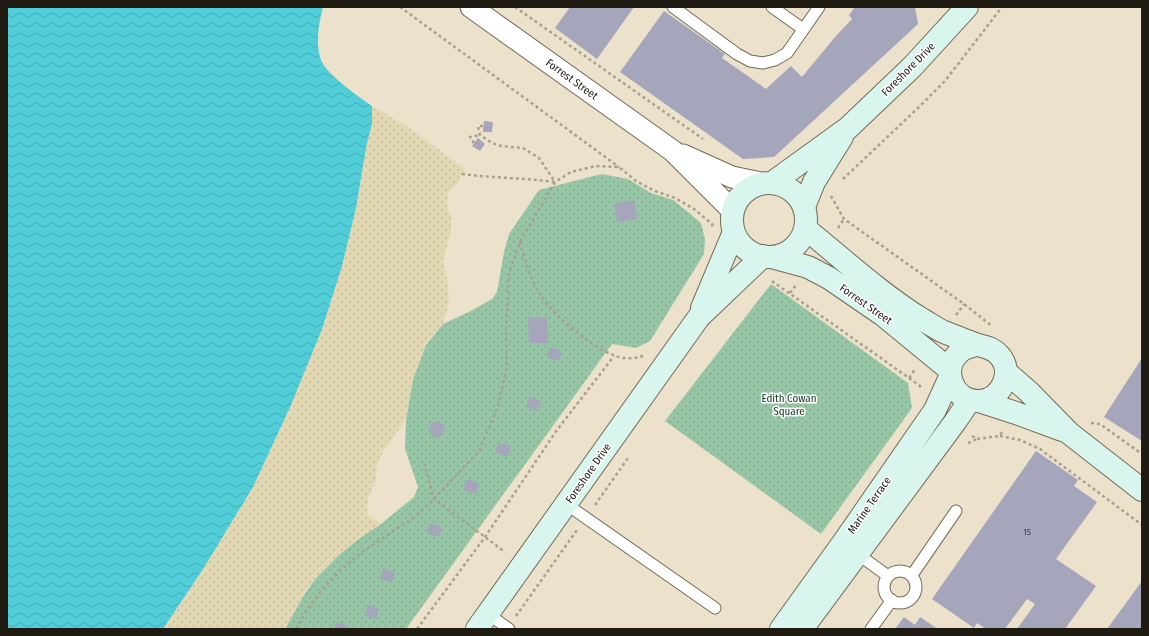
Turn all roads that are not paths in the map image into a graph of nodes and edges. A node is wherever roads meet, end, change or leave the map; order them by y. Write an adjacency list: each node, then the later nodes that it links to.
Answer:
1 (471, 7): 8 (street, Forrest Street)
2 (673, 7): 6 (lane)
3 (772, 7): 6 (lane)
4 (819, 7): 6 (lane)
5 (967, 7): 7 (street, Foreshore Drive)
6 (803, 30)
7 (848, 128): 9 (street, Foreshore Drive); 10 (street, Foreshore Drive)
8 (673, 151): 9 (street, Forrest Street); 11 (street, Forrest Street)
9 (767, 183): 10 (street); 11 (street)
10 (804, 207): 12 (street)
11 (727, 225): 13 (street); 14 (street, Foreshore Drive)
12 (806, 229): 13 (street); 15 (street, Forrest Street)
13 (767, 264): 14 (street, Foreshore Drive); 17 (street, Forrest Street)
14 (699, 317): 21 (street, Foreshore Drive)
15 (978, 345): 16 (street); 17 (street)
16 (1006, 372): 18 (street); 19 (street)
17 (950, 374): 18 (street); 23 (street, Marine Terrace)
18 (974, 400): 19 (street); 23 (street, Marine Terrace)
19 (1069, 433): 20 (street)
20 (1141, 489)
21 (566, 504): 27 (lane); 28 (street, Foreshore Drive)
22 (956, 511): 24 (lane)
23 (850, 548): 25 (lane); 30 (street, Marine Terrace); 31 (street, Marine Terrace)
24 (912, 575): 25 (lane); 26 (lane)
25 (888, 576): 26 (lane)
26 (892, 600): 32 (lane)
27 (714, 608)
28 (482, 622): 29 (lane)
29 (508, 628)
30 (781, 629)
31 (802, 629)
32 (871, 629)

